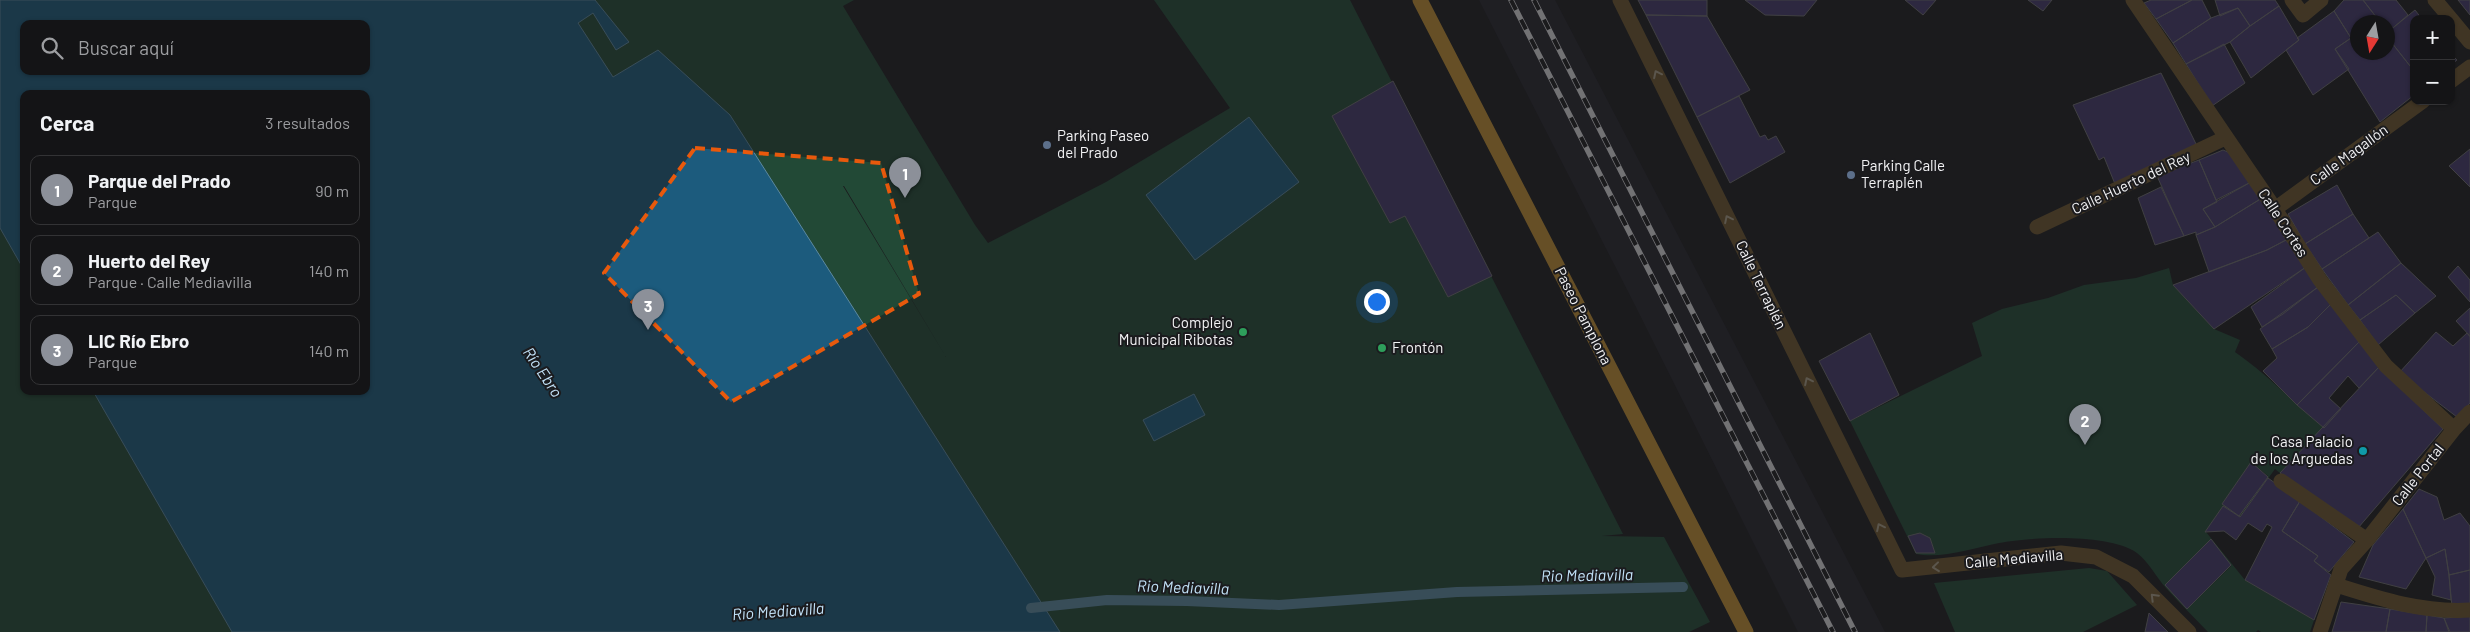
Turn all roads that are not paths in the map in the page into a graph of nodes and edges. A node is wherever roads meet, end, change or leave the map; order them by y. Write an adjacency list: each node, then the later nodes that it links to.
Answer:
1 (1420, 0): 23 (main road, Paseo Pamplona)
2 (1620, 0): 20 (street, Calle Terraplén, one-way to 2)
3 (2133, 0): 13 (street, Calle Cortes)
4 (2292, 0): 5 (street)
5 (2322, 0)
6 (2436, 0): 7 (street)
7 (2448, 15)
8 (2455, 24): 9 (street)
9 (2470, 42)
10 (2470, 67): 11 (street)
11 (2455, 78)
12 (2417, 105): 14 (street, Calle Magallón)
13 (2225, 138): 14 (street, Calle Cortes); 15 (street, Calle Huerto del Rey)
14 (2274, 208): 17 (street, Calle Cortes)
15 (2037, 227)
16 (2470, 412): 17 (street, Calle Portal)
17 (2454, 429): 19 (street, Calle Portal)
18 (2281, 481): 19 (street)
19 (2367, 540): 21 (street, Calle Portal)
20 (1902, 570): 24 (street, Calle Mediavilla, one-way to 20)
21 (2336, 585): 22 (street); 25 (street, Calle Portal)
22 (2470, 610)
23 (1746, 632)
24 (2189, 632)
25 (2320, 632)

